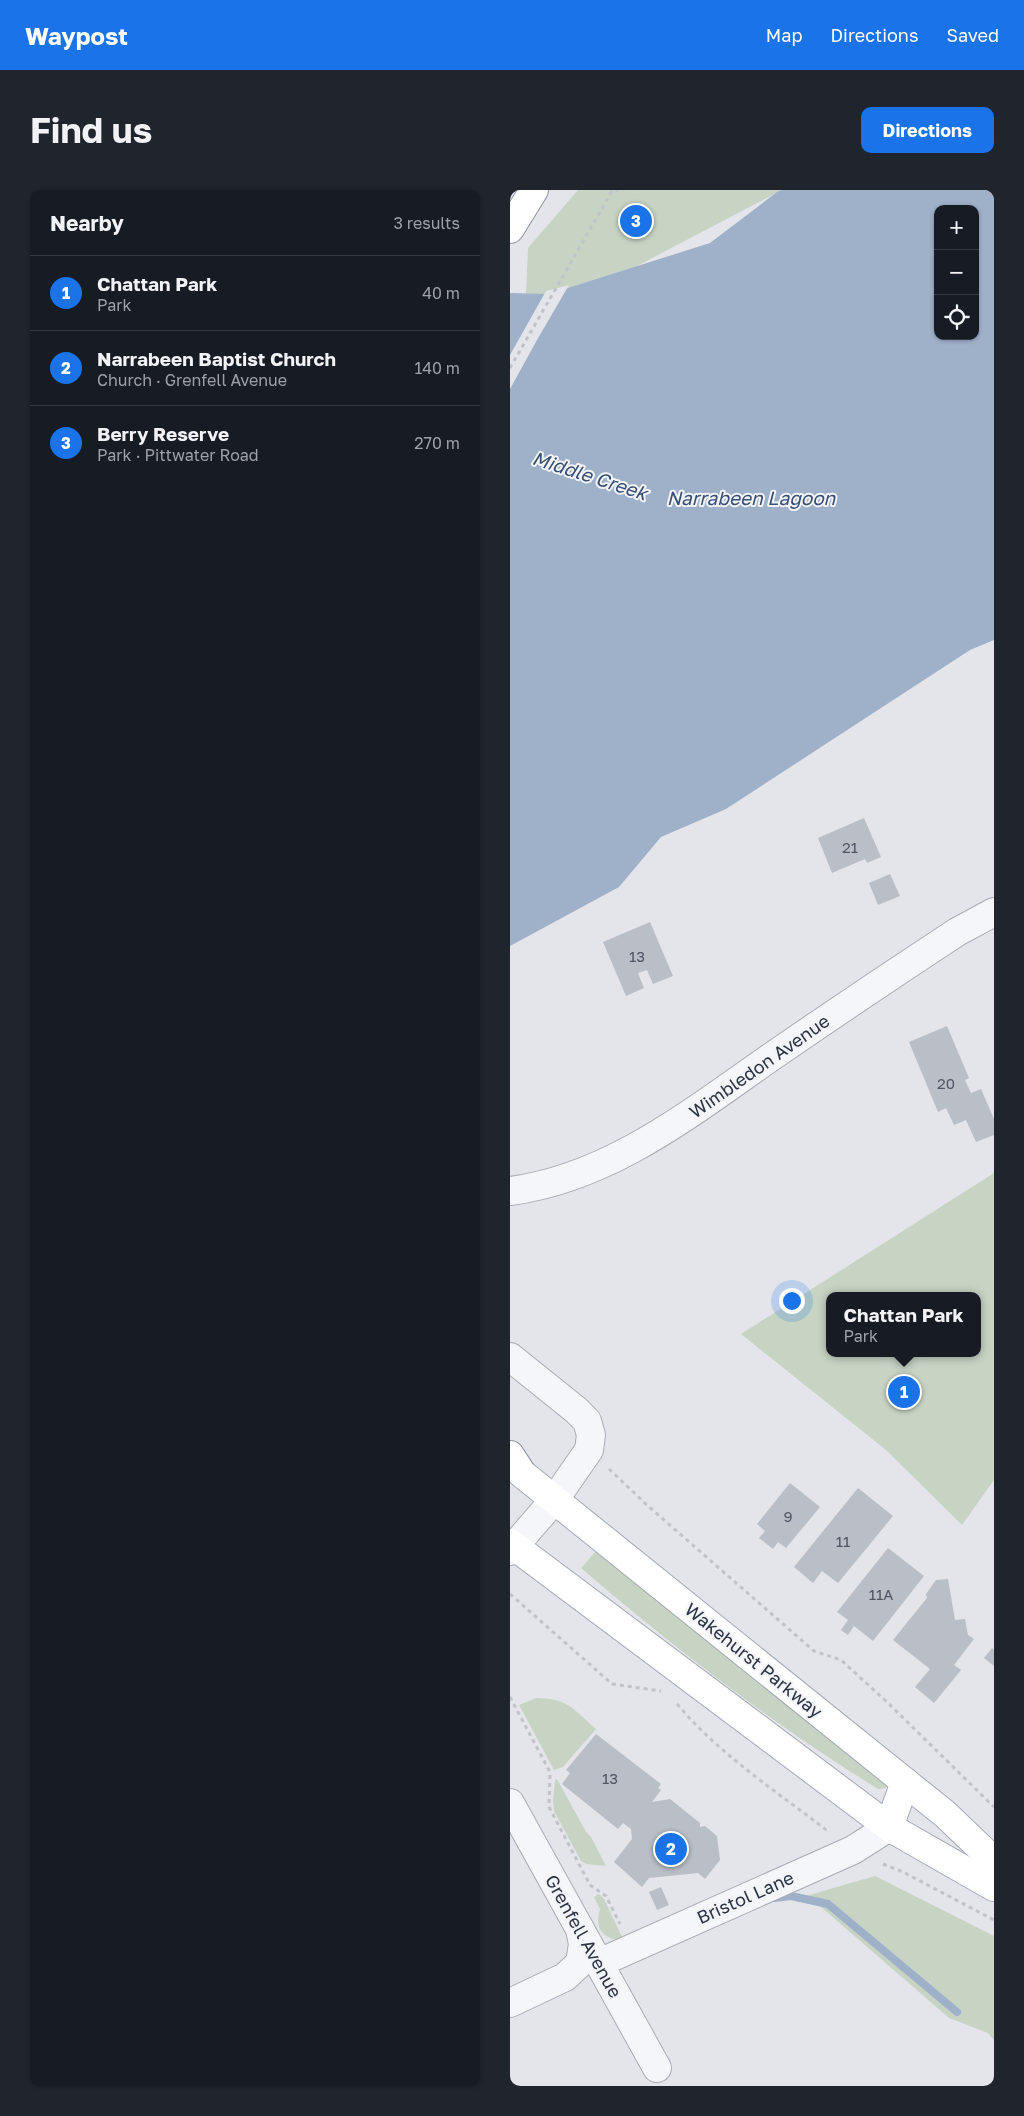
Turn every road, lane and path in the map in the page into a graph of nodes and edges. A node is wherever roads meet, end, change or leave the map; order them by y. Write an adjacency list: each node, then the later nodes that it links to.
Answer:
1 (534, 190): 3 (main road)
2 (618, 190): 4 (path)
3 (510, 229)
4 (510, 368)
5 (994, 912): 6 (street, Wimbledon Avenue)
6 (510, 1190)
7 (510, 1357): 8 (street)
8 (588, 1450): 10 (street); 18 (path)
9 (514, 1464): 10 (main road, Wakehurst Parkway)
10 (555, 1499): 11 (street); 16 (main road, Wakehurst Parkway)
11 (511, 1547): 19 (main road)
12 (510, 1595): 13 (path)
13 (667, 1692)
14 (510, 1697): 25 (path)
15 (674, 1700): 20 (path)
16 (905, 1782): 19 (main road); 21 (main road, Wakehurst Parkway)
17 (510, 1803): 24 (street, Grenfell Avenue)
18 (994, 1807)
19 (889, 1827): 20 (street, Bristol Lane); 22 (main road)
20 (852, 1850): 23 (path); 25 (street, Bristol Lane)
21 (994, 1860)
22 (994, 1887)
23 (994, 1920)
24 (580, 1929): 26 (street, Grenfell Avenue); 27 (street)
25 (631, 1948): 26 (street, Bristol Lane)
26 (599, 1963): 28 (street, Grenfell Avenue)
27 (510, 2002)
28 (657, 2068)

